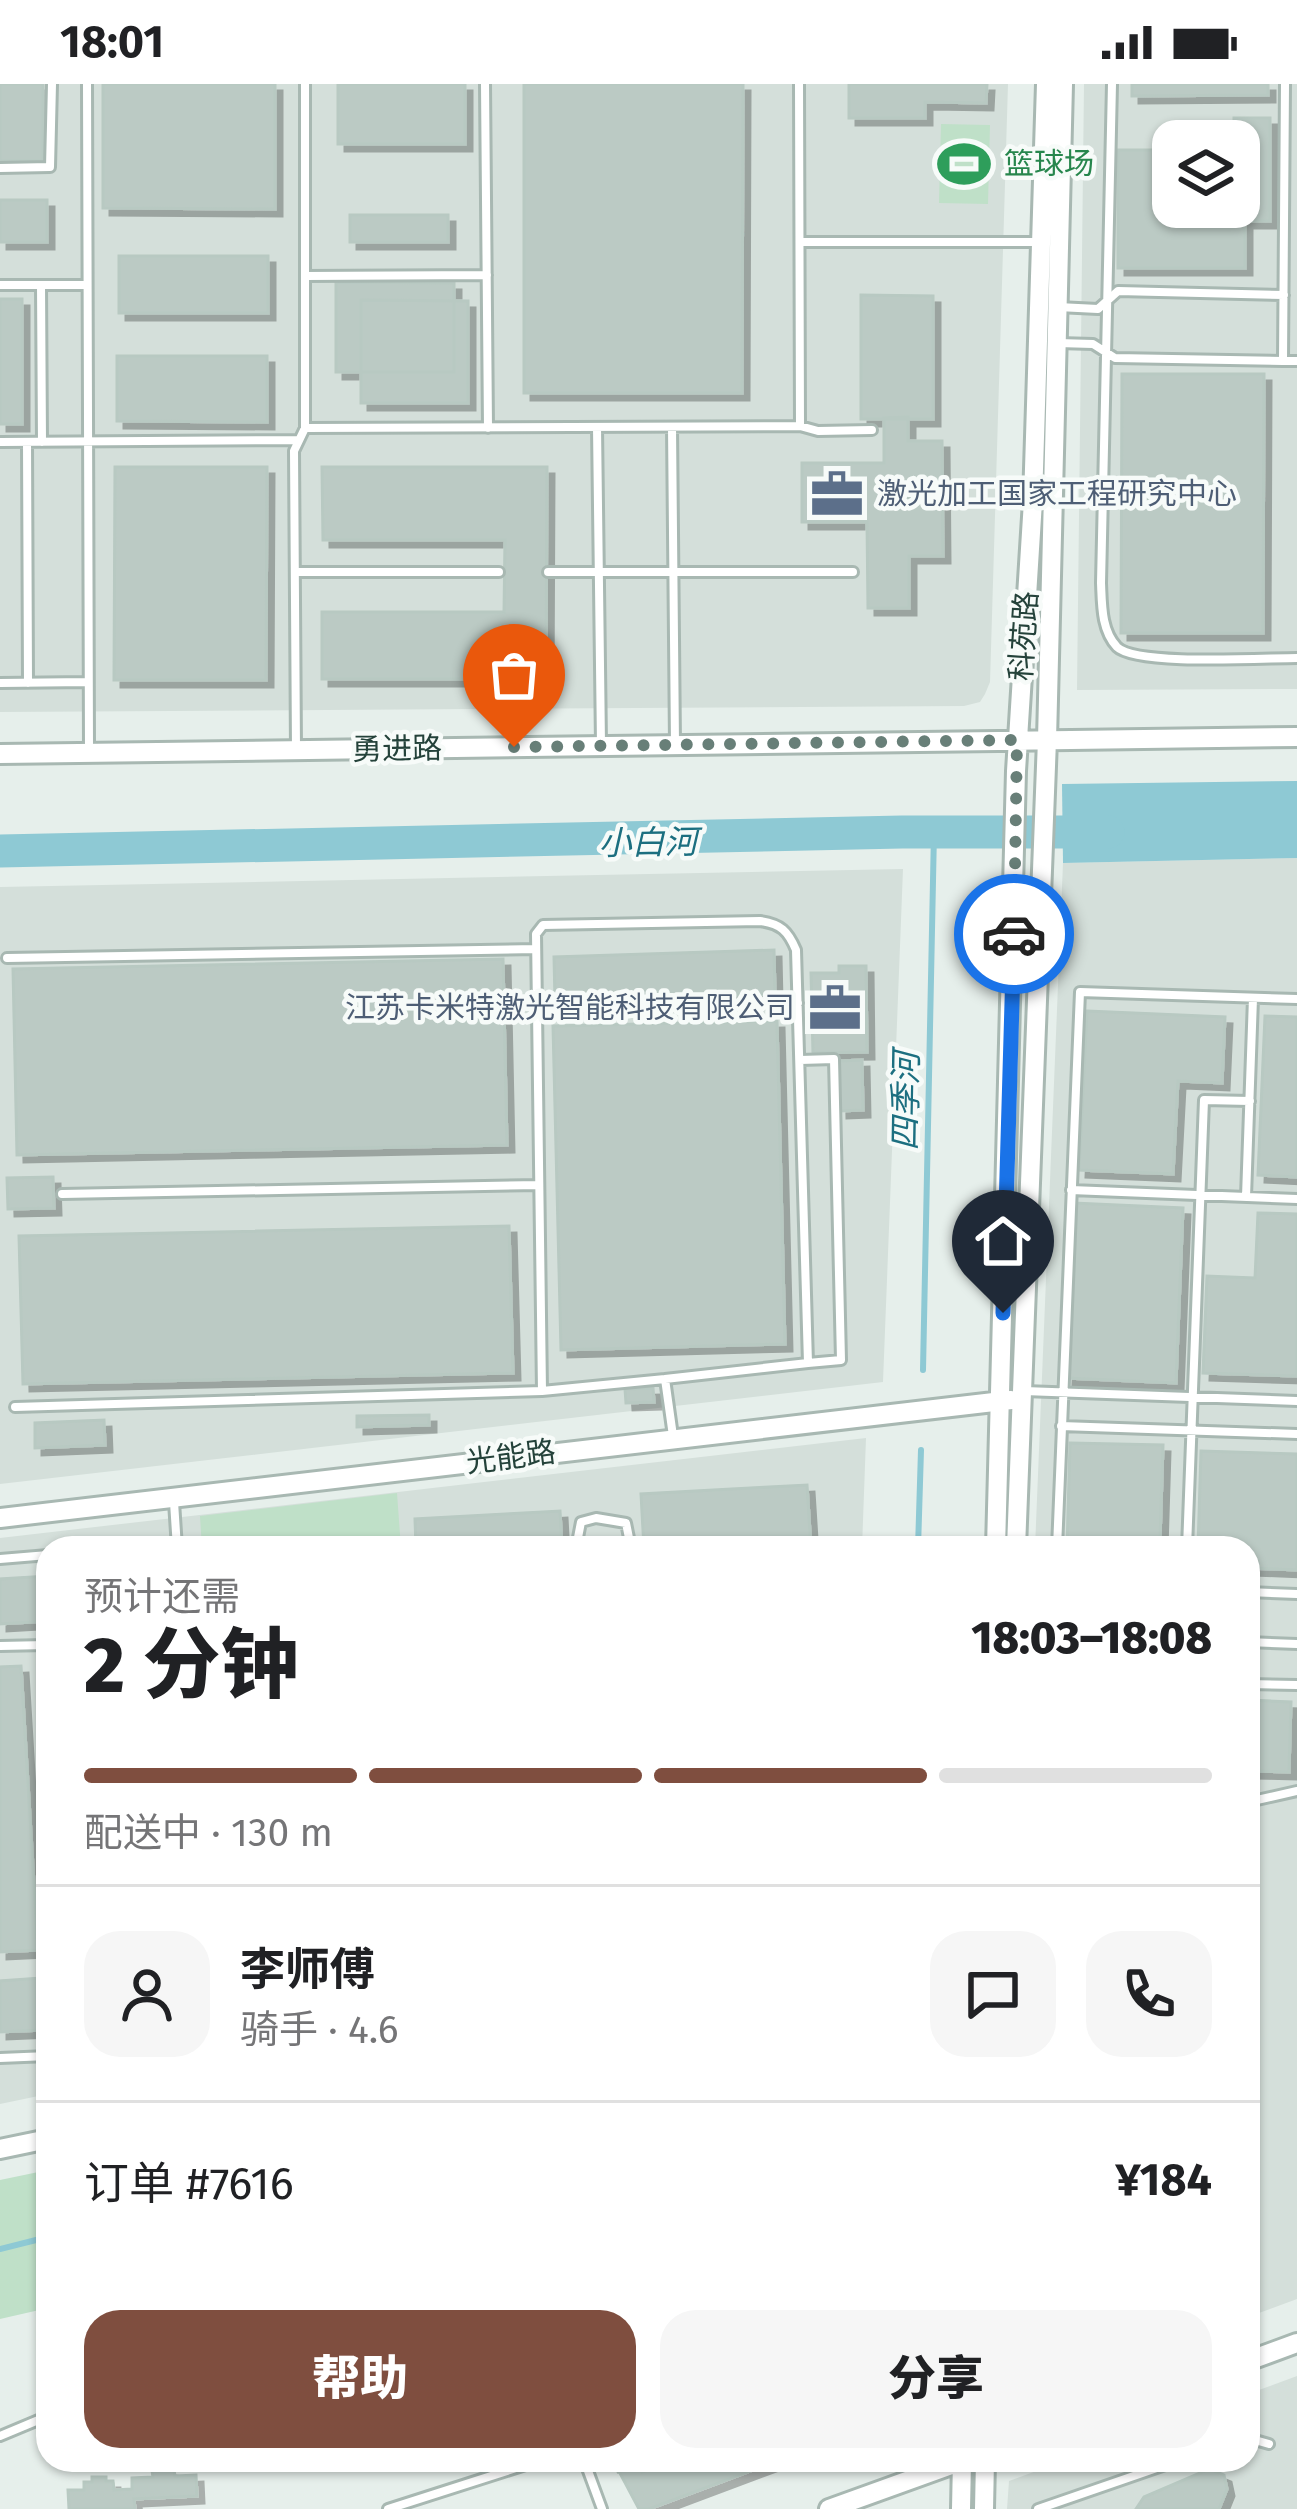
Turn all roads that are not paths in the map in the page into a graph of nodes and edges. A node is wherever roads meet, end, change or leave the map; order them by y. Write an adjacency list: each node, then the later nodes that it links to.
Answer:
1 (52, 84): 10 (lane)
2 (87, 84): 19 (lane)
3 (305, 84): 16 (lane)
4 (485, 84): 15 (lane)
5 (800, 84): 13 (lane)
6 (1046, 84): 14 (street, 科苑路)
7 (1063, 84): 14 (street, 科苑路)
8 (1112, 84): 21 (lane)
9 (1285, 84): 11 (lane)
10 (0, 168)
11 (1286, 212): 12 (lane); 20 (lane)
12 (1297, 212)
13 (802, 242): 14 (lane); 27 (lane)
14 (1049, 242): 22 (street, 科苑路); 49 (street, 科苑路)
15 (487, 275): 16 (lane); 31 (lane)
16 (305, 276): 30 (lane)
17 (0, 285): 18 (lane)
18 (41, 285): 19 (lane); 36 (lane)
19 (87, 285): 37 (lane)
20 (1284, 295): 21 (lane); 25 (lane)
21 (1107, 301): 22 (lane); 24 (lane)
22 (1057, 307): 23 (street, 科苑路)
23 (1056, 343): 24 (lane); 50 (street, 科苑路)
24 (1106, 352): 25 (lane); 44 (lane)
25 (1283, 361): 26 (lane)
26 (1297, 361)
27 (800, 426): 29 (lane); 32 (lane)
28 (597, 427): 29 (lane); 31 (lane); 41 (lane)
29 (672, 427): 42 (lane)
30 (305, 428): 31 (lane); 33 (lane)
31 (488, 428)
32 (872, 430)
33 (299, 440): 37 (lane); 38 (lane)
34 (0, 442): 35 (lane)
35 (27, 442): 36 (lane); 47 (lane)
36 (42, 442): 37 (lane)
37 (88, 442): 45 (lane)
38 (295, 572): 39 (lane); 53 (lane)
39 (500, 572)
40 (548, 572): 41 (lane)
41 (599, 572): 42 (lane); 52 (lane)
42 (673, 572): 43 (lane); 51 (lane)
43 (854, 572)
44 (1297, 658)
45 (88, 682): 47 (lane); 54 (lane)
46 (0, 683): 47 (lane)
47 (28, 683)
48 (1297, 737): 50 (street, 勇进路)
49 (1017, 740): 50 (street, 勇进路); 51 (street, 勇进路); 76 (street, 科苑路)
50 (1047, 740): 74 (street, 科苑路)
51 (675, 745): 52 (street, 勇进路)
52 (601, 746): 53 (street, 勇进路)
53 (296, 750): 54 (street, 勇进路)
54 (89, 753): 55 (street, 勇进路)
55 (0, 754)
56 (536, 949): 57 (lane); 60 (lane); 61 (lane)
57 (7, 958)
58 (1253, 998): 59 (lane); 63 (lane); 65 (lane)
59 (1297, 999)
60 (798, 1004): 61 (lane); 62 (lane)
61 (537, 1010): 64 (lane)
62 (800, 1060): 70 (lane); 70 (lane)
63 (1250, 1101): 67 (lane); 68 (lane)
64 (539, 1185): 66 (lane); 72 (lane)
65 (1071, 1190): 67 (lane); 73 (lane)
66 (62, 1194)
67 (1200, 1195): 68 (lane); 75 (lane)
68 (1246, 1197): 69 (lane)
69 (1297, 1198)
70 (808, 1363): 71 (lane)
71 (665, 1379): 72 (lane); 82 (lane)
72 (542, 1391): 78 (lane)
73 (1063, 1392): 74 (lane); 75 (lane); 79 (lane)
74 (1022, 1395): 76 (street, 光能路); 89 (street, 科苑路)
75 (1193, 1397): 77 (lane); 80 (lane)
76 (1001, 1401): 82 (street, 光能路); 88 (street, 科苑路)
77 (1297, 1401)
78 (15, 1407)
79 (1061, 1426): 80 (lane); 90 (lane)
80 (1192, 1430): 81 (lane); 91 (lane)
81 (1297, 1434)
82 (673, 1437): 83 (street, 光能路)
83 (174, 1497): 84 (street, 光能路); 85 (lane)
84 (0, 1518)
85 (176, 1536)
86 (578, 1536): 87 (lane)
87 (629, 1536)
88 (996, 1536)
89 (1016, 1536)
90 (1057, 1536)
91 (1188, 1536)
92 (36, 1557): 93 (lane)
93 (0, 1559)
94 (1260, 1592): 95 (lane)
95 (1297, 1594)
96 (1260, 1642): 97 (lane)
97 (1297, 1644)
98 (36, 1645): 99 (lane)
99 (0, 1646)
100 (1260, 1684): 101 (lane)
101 (1297, 1685)
102 (1297, 1791): 103 (lane)
103 (1260, 1799)
104 (36, 2056): 105 (lane)
105 (0, 2058)
106 (36, 2142): 107 (street)
107 (0, 2149)
108 (1297, 2343): 109 (street)
109 (1260, 2357)
110 (36, 2421): 111 (lane)
111 (0, 2436)
112 (1260, 2441): 113 (lane)
113 (1269, 2444)
114 (504, 2472): 120 (lane)
115 (588, 2472): 121 (lane)
116 (930, 2472): 122 (street)
117 (963, 2472): 123 (street)
118 (986, 2472): 124 (street)
119 (1145, 2472): 125 (lane)
120 (388, 2509)
121 (602, 2509)
122 (830, 2509)
123 (961, 2509)
124 (984, 2509)
125 (1038, 2509)

